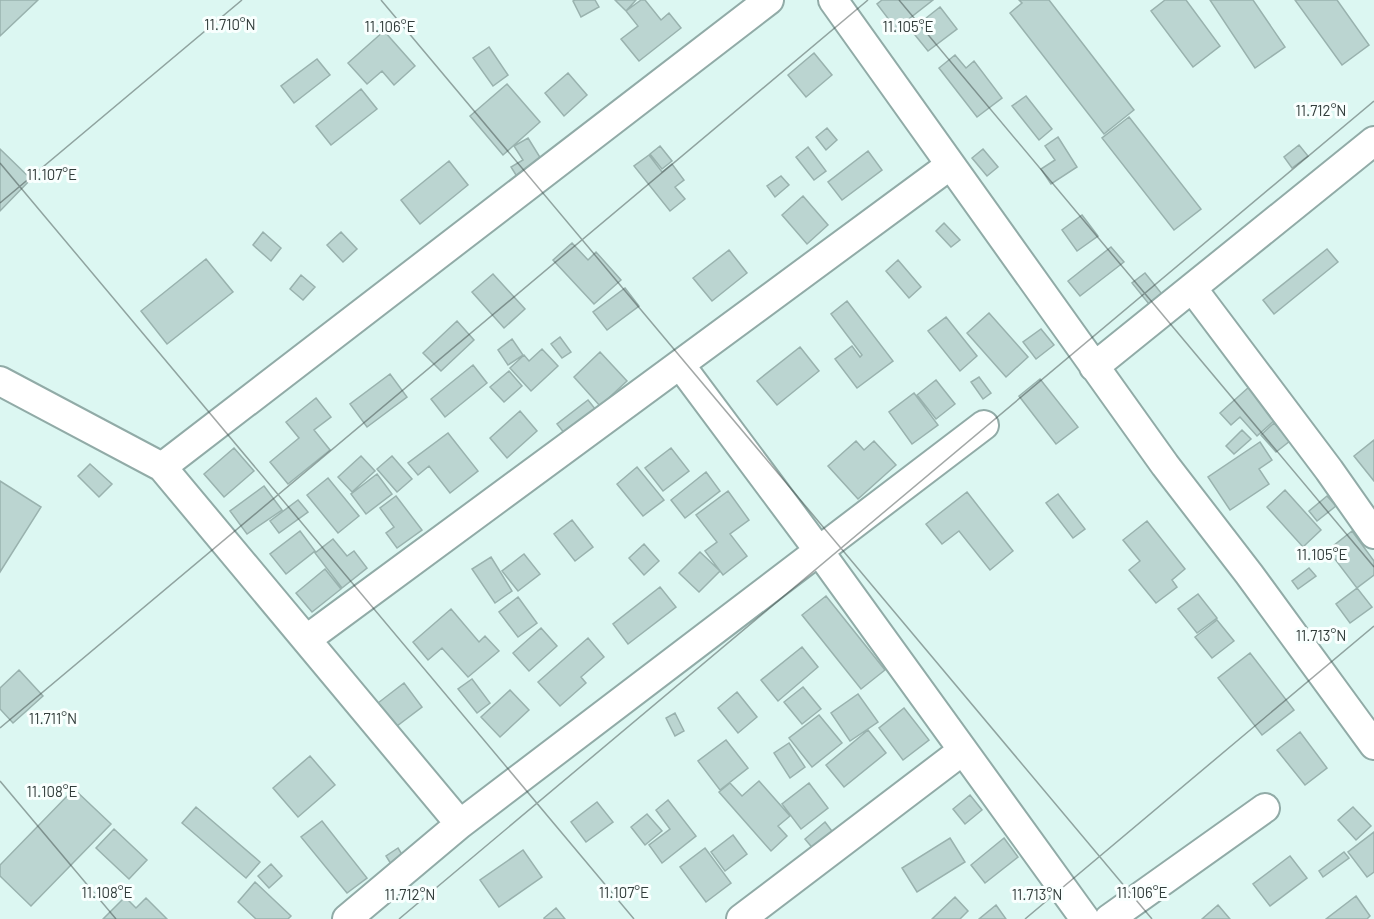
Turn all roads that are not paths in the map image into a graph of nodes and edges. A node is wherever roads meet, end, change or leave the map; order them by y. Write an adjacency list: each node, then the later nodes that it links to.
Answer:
1 (769, 0): 10 (street)
2 (833, 0): 4 (street)
3 (1374, 141): 5 (street)
4 (949, 166): 6 (street); 7 (street)
5 (1192, 288): 7 (street); 11 (street)
6 (681, 366): 12 (street); 13 (street)
7 (1094, 367): 14 (street)
8 (0, 381): 10 (street)
9 (984, 425): 12 (street)
10 (162, 466): 13 (street)
11 (1374, 534)
12 (819, 551): 15 (street); 17 (street)
13 (307, 639): 17 (street)
14 (1374, 745)
15 (962, 751): 20 (street); 21 (street)
16 (1265, 808): 22 (street)
17 (460, 824): 18 (street)
18 (378, 910): 19 (street)
19 (347, 919)
20 (741, 919)
21 (1085, 919)
22 (1109, 919)

